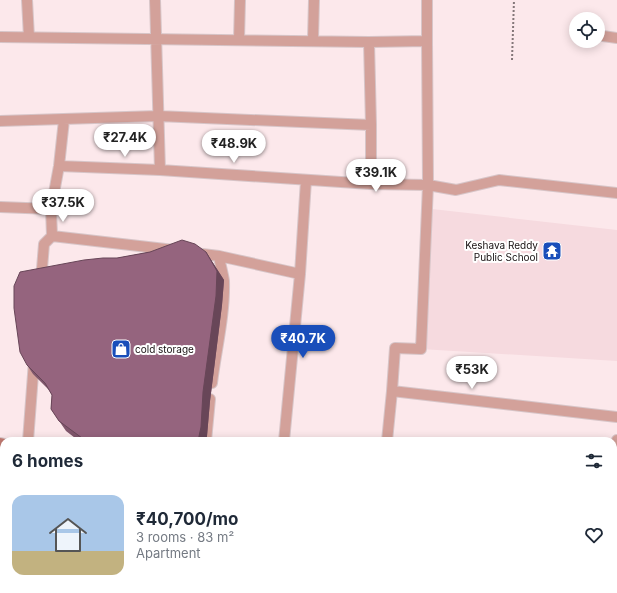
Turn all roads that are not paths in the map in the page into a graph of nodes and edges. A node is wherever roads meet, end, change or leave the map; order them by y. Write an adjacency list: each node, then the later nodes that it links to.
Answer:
1 (27, 0): 8 (street)
2 (155, 0): 10 (street)
3 (240, 0): 11 (street)
4 (314, 0): 12 (street)
5 (427, 0): 13 (street)
6 (605, 36): 9 (street)
7 (0, 37): 8 (street)
8 (29, 37): 10 (street)
9 (617, 38)
10 (156, 39): 11 (street); 15 (street)
11 (239, 40): 12 (street)
12 (313, 40): 14 (street)
13 (427, 41): 14 (street); 23 (street)
14 (369, 42): 18 (street)
15 (158, 116): 17 (street); 18 (street); 20 (street)
16 (0, 120): 17 (street)
17 (64, 120): 19 (street)
18 (371, 124): 22 (street)
19 (59, 166): 20 (street); 26 (street)
20 (160, 170): 21 (street)
21 (306, 180): 22 (street); 29 (street)
22 (371, 184): 23 (street)
23 (428, 185): 24 (street); 32 (street)
24 (617, 192)
25 (0, 207): 26 (street)
26 (51, 210): 27 (street)
27 (52, 236): 28 (street); 30 (street)
28 (219, 256): 29 (street); 35 (street)
29 (300, 274): 36 (street)
30 (40, 295)
31 (35, 350): 34 (street)
32 (392, 391): 33 (street); 37 (street)
33 (617, 417)
34 (28, 437)
35 (206, 437)
36 (284, 437)
37 (387, 437)

